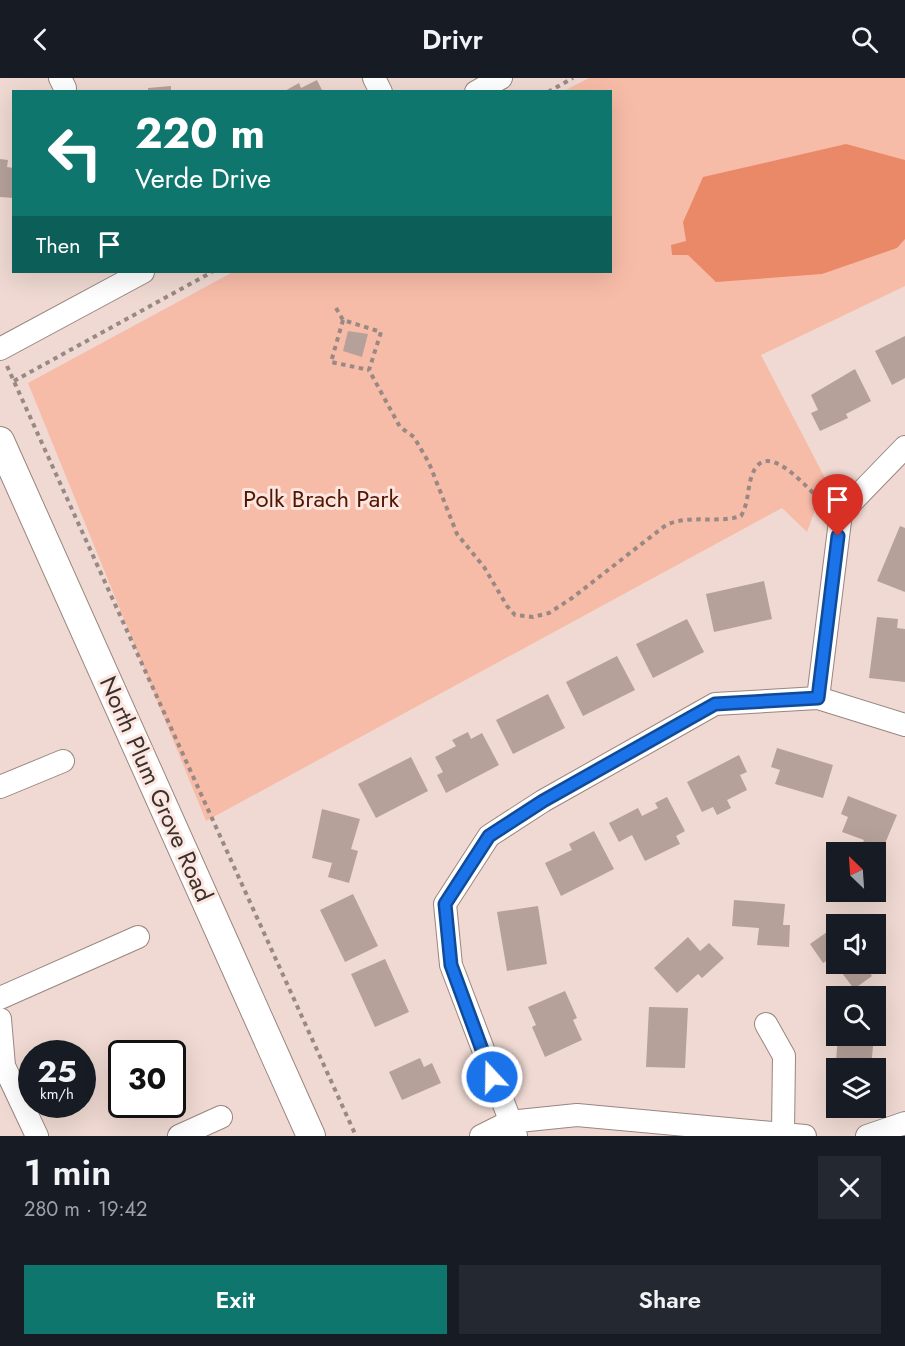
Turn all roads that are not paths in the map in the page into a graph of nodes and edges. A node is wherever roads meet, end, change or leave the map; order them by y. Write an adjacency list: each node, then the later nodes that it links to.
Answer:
1 (501, 78): 2 (street)
2 (480, 90)
3 (141, 273): 4 (street)
4 (0, 349)
5 (0, 441): 21 (street, North Plum Grove Road)
6 (905, 447): 7 (street)
7 (818, 698): 8 (street); 17 (street)
8 (905, 725)
9 (63, 761): 10 (street)
10 (0, 787)
11 (138, 937): 12 (street)
12 (0, 998)
13 (0, 1019): 19 (street)
14 (766, 1024): 18 (street)
15 (221, 1117): 20 (street)
16 (905, 1123): 24 (street)
17 (513, 1129): 18 (street); 22 (street)
18 (783, 1132): 23 (street)
19 (37, 1136)
20 (179, 1136)
21 (310, 1136)
22 (481, 1136)
23 (805, 1136)
24 (867, 1136)

